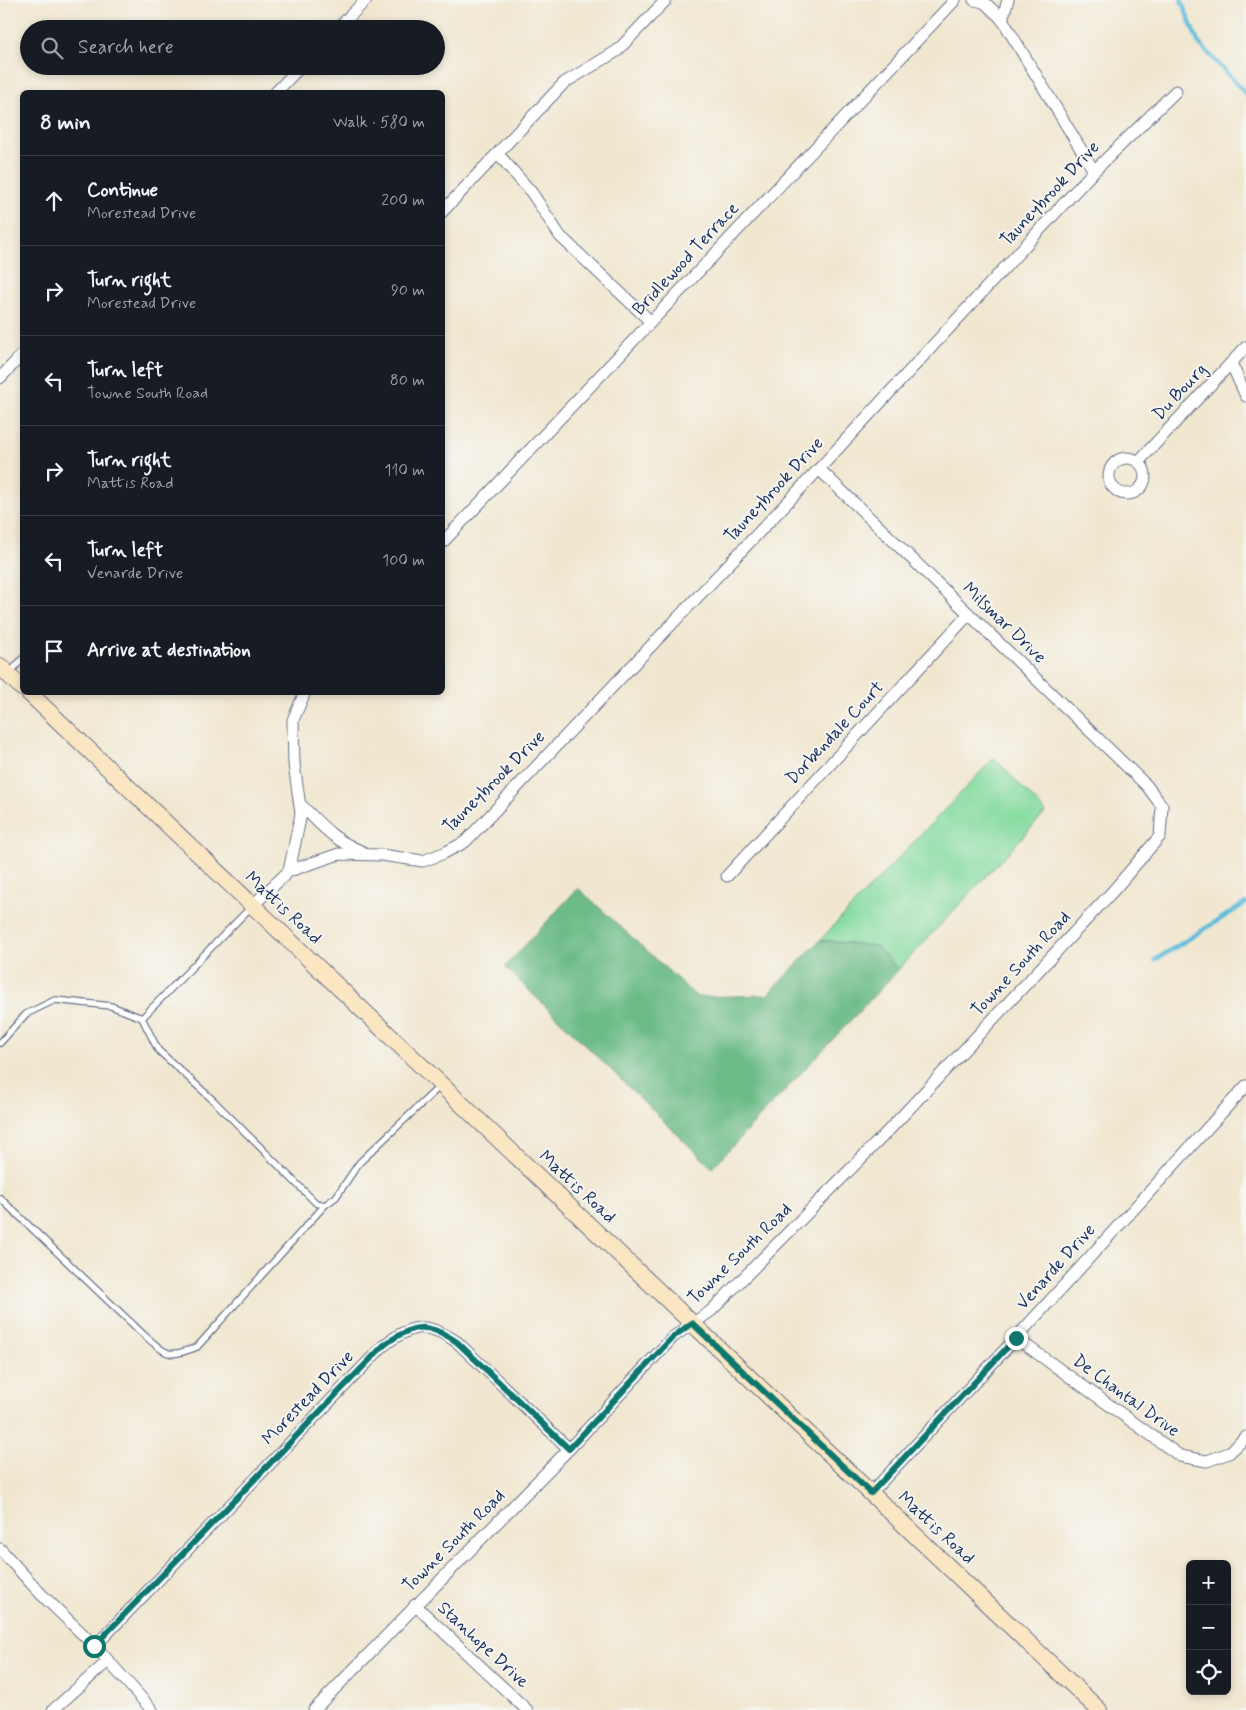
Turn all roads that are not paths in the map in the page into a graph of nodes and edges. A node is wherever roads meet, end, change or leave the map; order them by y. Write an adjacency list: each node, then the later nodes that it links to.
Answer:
1 (366, 0): 6 (street)
2 (666, 0): 11 (street)
3 (955, 0): 14 (street, Bridlewood Terrace)
4 (974, 0): 7 (street)
5 (1008, 0): 7 (street)
6 (346, 20)
7 (1002, 20): 12 (street)
8 (292, 75): 9 (street)
9 (278, 90)
10 (1176, 91): 12 (street, Tauneybrook Drive)
11 (498, 154): 13 (street); 14 (street)
12 (1094, 171): 21 (street, Tauneybrook Drive)
13 (445, 209)
14 (650, 321): 22 (street, Bridlewood Terrace)
15 (1246, 347): 17 (street, Du Bourg)
16 (20, 357): 18 (street)
17 (1230, 363): 19 (street); 20 (street, Du Bourg)
18 (0, 378)
19 (1246, 396)
20 (1139, 461)
21 (819, 469): 23 (street, Milsmar Drive); 31 (street, Tauneybrook Drive)
22 (445, 540)
23 (969, 614): 30 (street, Milsmar Drive); 33 (street, Dorbendale Court)
24 (20, 660): 25 (lane)
25 (4, 670): 26 (main road)
26 (20, 686)
27 (31, 695): 34 (main road, Mattis Road)
28 (304, 695): 29 (street)
29 (300, 804): 31 (street, Tauneybrook Drive); 32 (street)
30 (1162, 806): 41 (street, Towne South Road)
31 (370, 855): 32 (street, Tauneybrook Drive)
32 (289, 871): 34 (street, Tauneybrook Drive)
33 (727, 876)
34 (252, 906): 35 (lane); 37 (main road, Mattis Road)
35 (142, 1018): 36 (lane); 40 (lane)
36 (0, 1043)
37 (441, 1085): 40 (lane); 41 (main road, Mattis Road)
38 (1246, 1086): 42 (street, Venarde Drive)
39 (0, 1198): 40 (lane)
40 (325, 1205)
41 (692, 1323): 44 (street, Towne South Road); 45 (main road, Mattis Road)
42 (1016, 1338): 43 (street, De Chantal Drive); 45 (street, Venarde Drive)
43 (1246, 1437)
44 (569, 1449): 47 (street, Towne South Road); 48 (street, Morestead Drive)
45 (871, 1493): 54 (main road, Mattis Road)
46 (0, 1549): 48 (street)
47 (415, 1605): 52 (street, Towne South Road); 53 (street, Stanhope Drive)
48 (94, 1646): 49 (street)
49 (107, 1662): 50 (street); 51 (street)
50 (53, 1710)
51 (152, 1710)
52 (314, 1710)
53 (527, 1710)
54 (1099, 1710)

